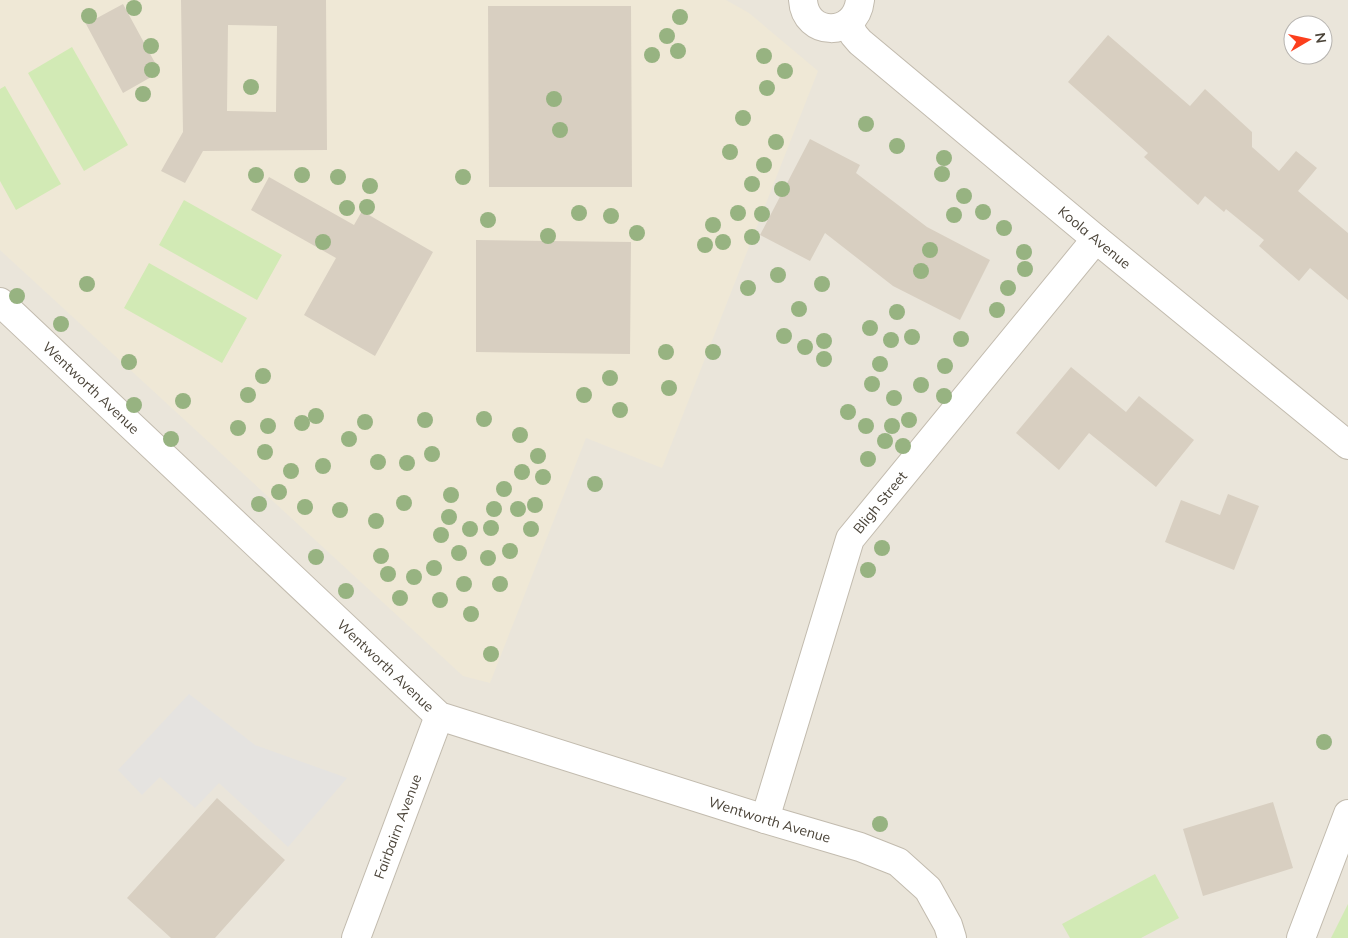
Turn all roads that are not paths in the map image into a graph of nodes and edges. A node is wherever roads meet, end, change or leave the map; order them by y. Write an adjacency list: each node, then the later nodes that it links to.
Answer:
1 (803, 0): 2 (street)
2 (854, 12): 3 (street, Koola Avenue)
3 (1096, 239): 5 (street, Koola Avenue); 8 (street, Bligh Street)
4 (0, 302): 6 (street, Wentworth Avenue)
5 (1348, 445)
6 (439, 716): 8 (street, Wentworth Avenue); 9 (street, Fairbairn Avenue)
7 (1348, 814): 11 (street)
8 (765, 819): 10 (street, Wentworth Avenue)
9 (356, 938)
10 (952, 938)
11 (1301, 938)

